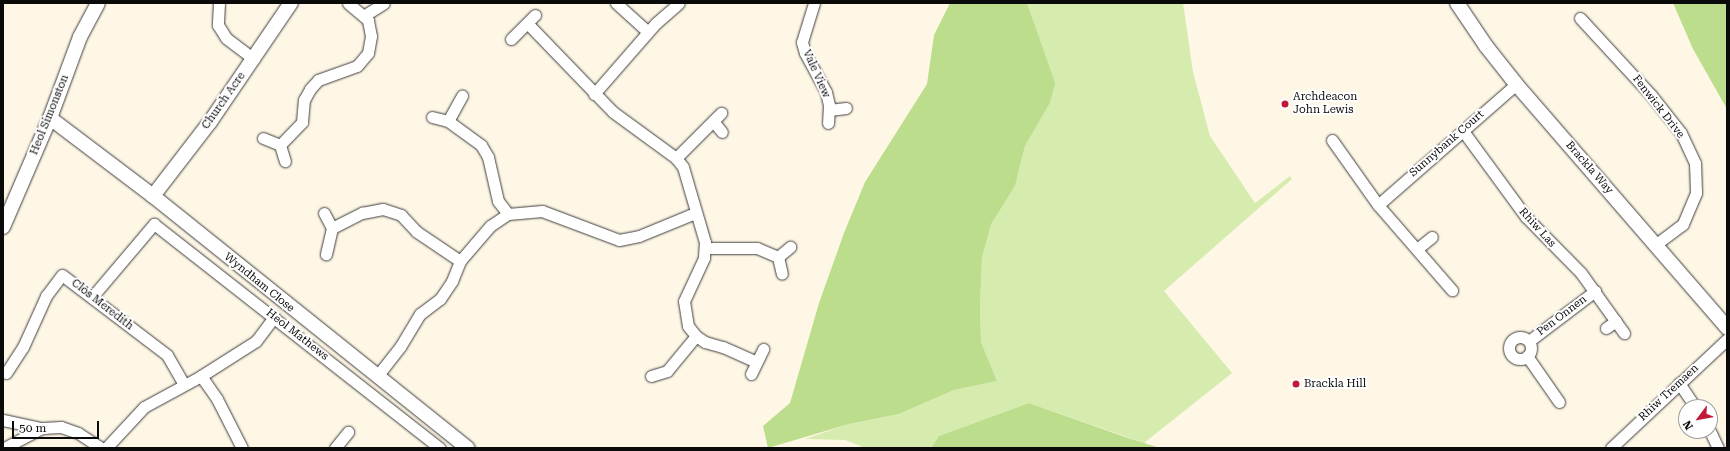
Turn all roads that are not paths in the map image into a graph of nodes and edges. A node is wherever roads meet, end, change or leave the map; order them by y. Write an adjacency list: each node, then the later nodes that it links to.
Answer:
1 (98, 3): 22 (street, Heol Simonston)
2 (219, 3): 14 (street)
3 (291, 3): 14 (street, Church Acre)
4 (348, 3): 10 (street)
5 (384, 3): 10 (street)
6 (616, 3): 12 (street)
7 (679, 3): 12 (street)
8 (814, 3): 19 (street, Vale View)
9 (1457, 3): 15 (street, Brackla Way)
10 (365, 15): 30 (street)
11 (1580, 18): 41 (street, Fenwick Drive)
12 (648, 32): 16 (street)
13 (511, 40): 16 (street)
14 (254, 59): 33 (street, Church Acre)
15 (1516, 84): 26 (street, Sunnybank Court); 41 (street, Brackla Way)
16 (594, 94): 31 (street)
17 (462, 96): 24 (street)
18 (846, 108): 19 (street)
19 (829, 110): 25 (street, Vale View)
20 (721, 113): 23 (street)
21 (432, 117): 24 (street)
22 (50, 118): 33 (street, Wyndham Close); 38 (street, Heol Simonston)
23 (713, 121): 27 (street); 31 (street)
24 (448, 122): 37 (street)
25 (828, 123)
26 (1463, 131): 34 (street, Sunnybank Court); 50 (street, Rhiw Las)
27 (722, 132)
28 (262, 138): 30 (street)
29 (1332, 140): 34 (street)
30 (280, 145): 32 (street)
31 (676, 158): 36 (street)
32 (285, 161)
33 (153, 196): 65 (street, Wyndham Close)
34 (1378, 205): 44 (street)
35 (324, 213): 39 (street)
36 (695, 213): 37 (street); 43 (street)
37 (508, 214): 47 (street)
38 (3, 227)
39 (332, 228): 45 (street); 47 (street)
40 (1432, 237): 44 (street)
41 (1656, 244): 55 (street, Brackla Way)
42 (790, 247): 46 (street)
43 (705, 248): 46 (street); 57 (street)
44 (1417, 249): 49 (street)
45 (326, 254)
46 (778, 257): 48 (street)
47 (460, 261): 65 (street)
48 (782, 274)
49 (1452, 290)
50 (1595, 291): 53 (street, Rhiw Las); 59 (street, Pen Onnen)
51 (92, 297): 52 (street, Heol Mathews); 63 (street, Clôs Meredith); 69 (street, Clôs Meredith)
52 (274, 317): 66 (street); 80 (street, Heol Mathews)
53 (1616, 321): 54 (street); 56 (street, Rhiw Las)
54 (1606, 328)
55 (1727, 328)
56 (1624, 333)
57 (696, 336): 62 (street); 67 (street)
58 (1727, 339): 68 (street, Rhiw Tremaen)
59 (1529, 341): 61 (street, Pen Onnen); 61 (street, Pen Onnen)
60 (763, 349): 62 (street)
61 (1527, 356): 71 (street)
62 (756, 362): 64 (street)
63 (6, 373)
64 (751, 374)
65 (378, 375): 81 (street, Wyndham Close)
66 (201, 376): 69 (street); 78 (street)
67 (651, 376)
68 (1679, 383): 70 (street); 82 (street, Rhiw Tremaen)
69 (184, 385): 77 (street)
70 (1690, 399)
71 (1559, 402)
72 (3, 420): 73 (street)
73 (42, 428): 75 (street); 76 (street)
74 (348, 432): 79 (street)
75 (4, 448)
76 (101, 448)
77 (106, 448)
78 (242, 448)
79 (335, 448)
80 (440, 448)
81 (467, 448)
82 (1610, 448)

